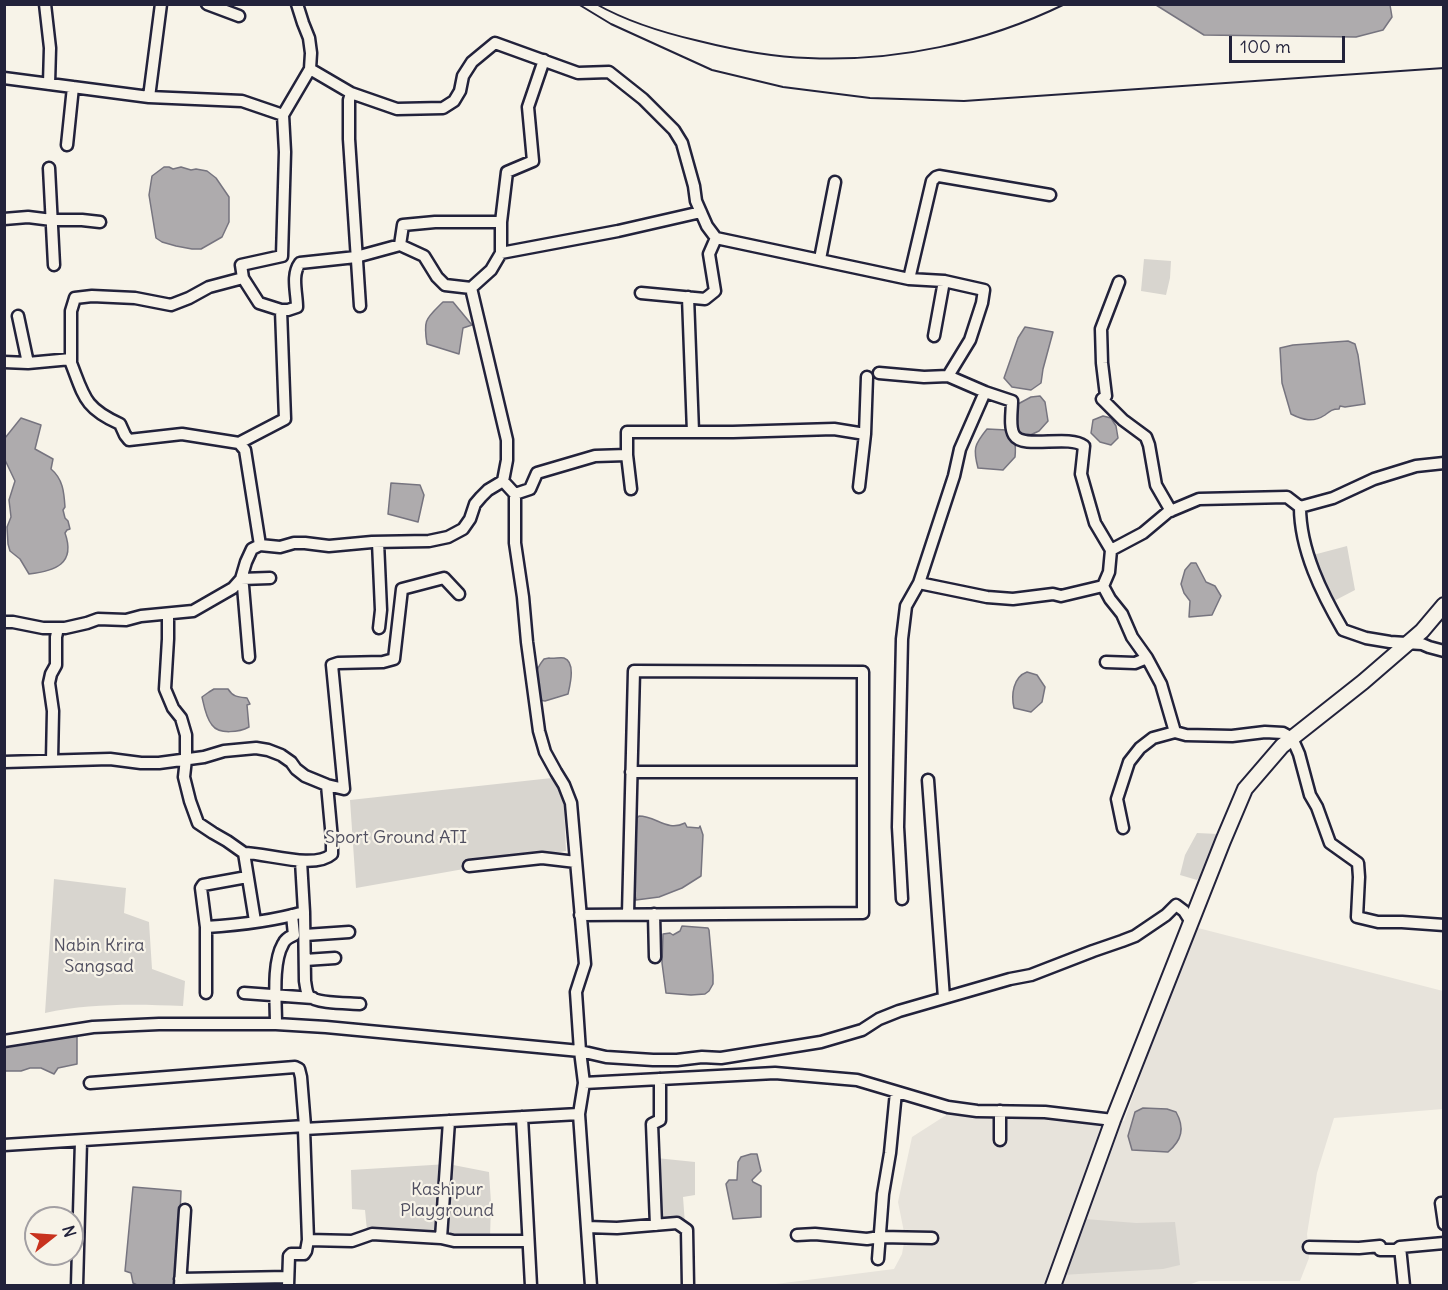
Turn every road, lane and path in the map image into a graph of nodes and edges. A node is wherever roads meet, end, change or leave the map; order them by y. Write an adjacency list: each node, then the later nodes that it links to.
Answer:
1 (45, 4): 9 (street)
2 (161, 4): 12 (street)
3 (207, 4): 5 (street)
4 (297, 4): 7 (street)
5 (239, 16)
6 (544, 60): 11 (street); 18 (street); 22 (street)
7 (310, 69): 11 (street); 13 (street)
8 (4, 78): 9 (street)
9 (49, 84): 10 (street)
10 (73, 87): 12 (street); 14 (street)
11 (351, 93): 26 (street)
12 (149, 97): 13 (street)
13 (283, 115): 29 (street)
14 (67, 145)
15 (49, 168): 20 (street)
16 (835, 182): 27 (street)
17 (1050, 195): 30 (street)
18 (701, 212): 23 (street); 25 (street)
19 (4, 219): 20 (street)
20 (52, 220): 21 (street); 28 (street)
21 (100, 222)
22 (501, 222): 24 (street); 25 (street)
23 (716, 238): 27 (street); 35 (street)
24 (400, 245): 26 (street); 33 (street)
25 (501, 253): 33 (street)
26 (356, 257): 36 (street); 37 (street)
27 (820, 259): 30 (street)
28 (54, 265)
29 (243, 278): 37 (street); 40 (street)
30 (909, 279): 31 (street)
31 (944, 281): 39 (street); 44 (street)
32 (1119, 282): 57 (street)
33 (471, 288): 52 (street)
34 (641, 293): 35 (street)
35 (688, 297): 47 (street)
36 (360, 306)
37 (281, 310): 49 (street)
38 (18, 316): 42 (street)
39 (934, 336)
40 (71, 359): 42 (street); 49 (street)
41 (4, 362): 42 (street)
42 (28, 363)
43 (879, 373): 44 (street)
44 (948, 376): 46 (street)
45 (867, 377): 48 (street)
46 (985, 392): 60 (street); 63 (street)
47 (693, 432): 48 (street); 50 (street)
48 (865, 434): 53 (street)
49 (239, 443): 59 (street)
50 (627, 455): 54 (street); 55 (street)
51 (1443, 463): 56 (street)
52 (503, 481): 55 (street); 58 (street)
53 (859, 487)
54 (631, 489)
55 (515, 494): 88 (street)
56 (1300, 507): 57 (street); 71 (street)
57 (1171, 511): 60 (street)
58 (378, 542): 59 (street); 70 (street)
59 (260, 545): 62 (street)
60 (1111, 550): 64 (street)
61 (270, 578): 62 (street)
62 (241, 579): 67 (street); 73 (street)
63 (919, 583): 64 (street); 91 (street)
64 (1103, 586): 74 (street)
65 (459, 594): 84 (street)
66 (1443, 605): 71 (main road)
67 (168, 614): 69 (street); 78 (street)
68 (4, 622): 69 (street)
69 (58, 628): 79 (street)
70 (379, 628)
71 (1409, 643): 72 (street); 77 (main road)
72 (1443, 651)
73 (249, 657)
74 (1147, 658): 75 (street); 76 (street)
75 (1106, 662)
76 (1174, 732): 77 (street); 85 (street)
77 (1292, 738): 98 (main road); 99 (street)
78 (186, 759): 79 (street); 84 (street); 86 (street)
79 (52, 760): 80 (street)
80 (4, 762)
81 (631, 772): 82 (street); 82 (street); 93 (street)
82 (863, 772): 94 (street)
83 (928, 780): 110 (street)
84 (327, 785): 87 (street)
85 (1123, 828)
86 (244, 853): 87 (street); 90 (street)
87 (301, 861): 92 (street)
88 (576, 862): 89 (street); 96 (street)
89 (469, 866)
90 (247, 877): 97 (street); 100 (street)
91 (902, 899)
92 (304, 912): 95 (street); 102 (street)
93 (628, 914): 94 (street); 96 (street)
94 (654, 914): 103 (street)
95 (292, 915): 97 (street); 108 (street)
96 (580, 915): 114 (street)
97 (255, 921): 100 (street)
98 (1191, 922): 110 (street); 122 (main road)
99 (1443, 925)
100 (206, 927): 106 (street)
101 (349, 932): 102 (street)
102 (305, 935): 105 (street)
103 (655, 957)
104 (335, 958): 105 (street)
105 (305, 960): 109 (street)
106 (206, 993)
107 (244, 993): 108 (street)
108 (276, 996): 109 (street); 112 (street)
109 (313, 998): 111 (street)
110 (944, 998): 114 (street)
111 (360, 1004)
112 (276, 1024): 113 (street); 114 (street)
113 (4, 1041)
114 (580, 1051): 117 (street)
115 (660, 1079): 117 (street); 118 (street); 131 (street)
116 (90, 1083): 124 (street)
117 (584, 1083): 120 (street)
118 (896, 1092): 119 (street); 135 (street)
119 (1000, 1111): 122 (street); 125 (street)
120 (579, 1114): 121 (street); 132 (street)
121 (522, 1117): 123 (street); 138 (street)
122 (1113, 1120): 149 (main road)
123 (449, 1121): 124 (street); 134 (street)
124 (304, 1127): 126 (street); 137 (street)
125 (1000, 1140)
126 (81, 1141): 127 (street); 145 (street)
127 (4, 1145)
128 (1443, 1203): 130 (street)
129 (185, 1210): 144 (street)
130 (1443, 1224)
131 (656, 1225): 132 (street); 148 (street)
132 (587, 1227): 147 (street)
133 (797, 1235): 135 (street)
134 (441, 1238): 137 (street); 138 (street)
135 (880, 1238): 136 (street); 142 (street)
136 (932, 1238)
137 (308, 1240): 143 (street)
138 (528, 1242): 146 (street)
139 (1443, 1243): 141 (street)
140 (1309, 1246): 141 (street)
141 (1400, 1247): 150 (street)
142 (878, 1259)
143 (288, 1281): 144 (street)
144 (180, 1282)
145 (78, 1286)
146 (531, 1286)
147 (591, 1286)
148 (688, 1286)
149 (1053, 1286)
150 (1404, 1286)

